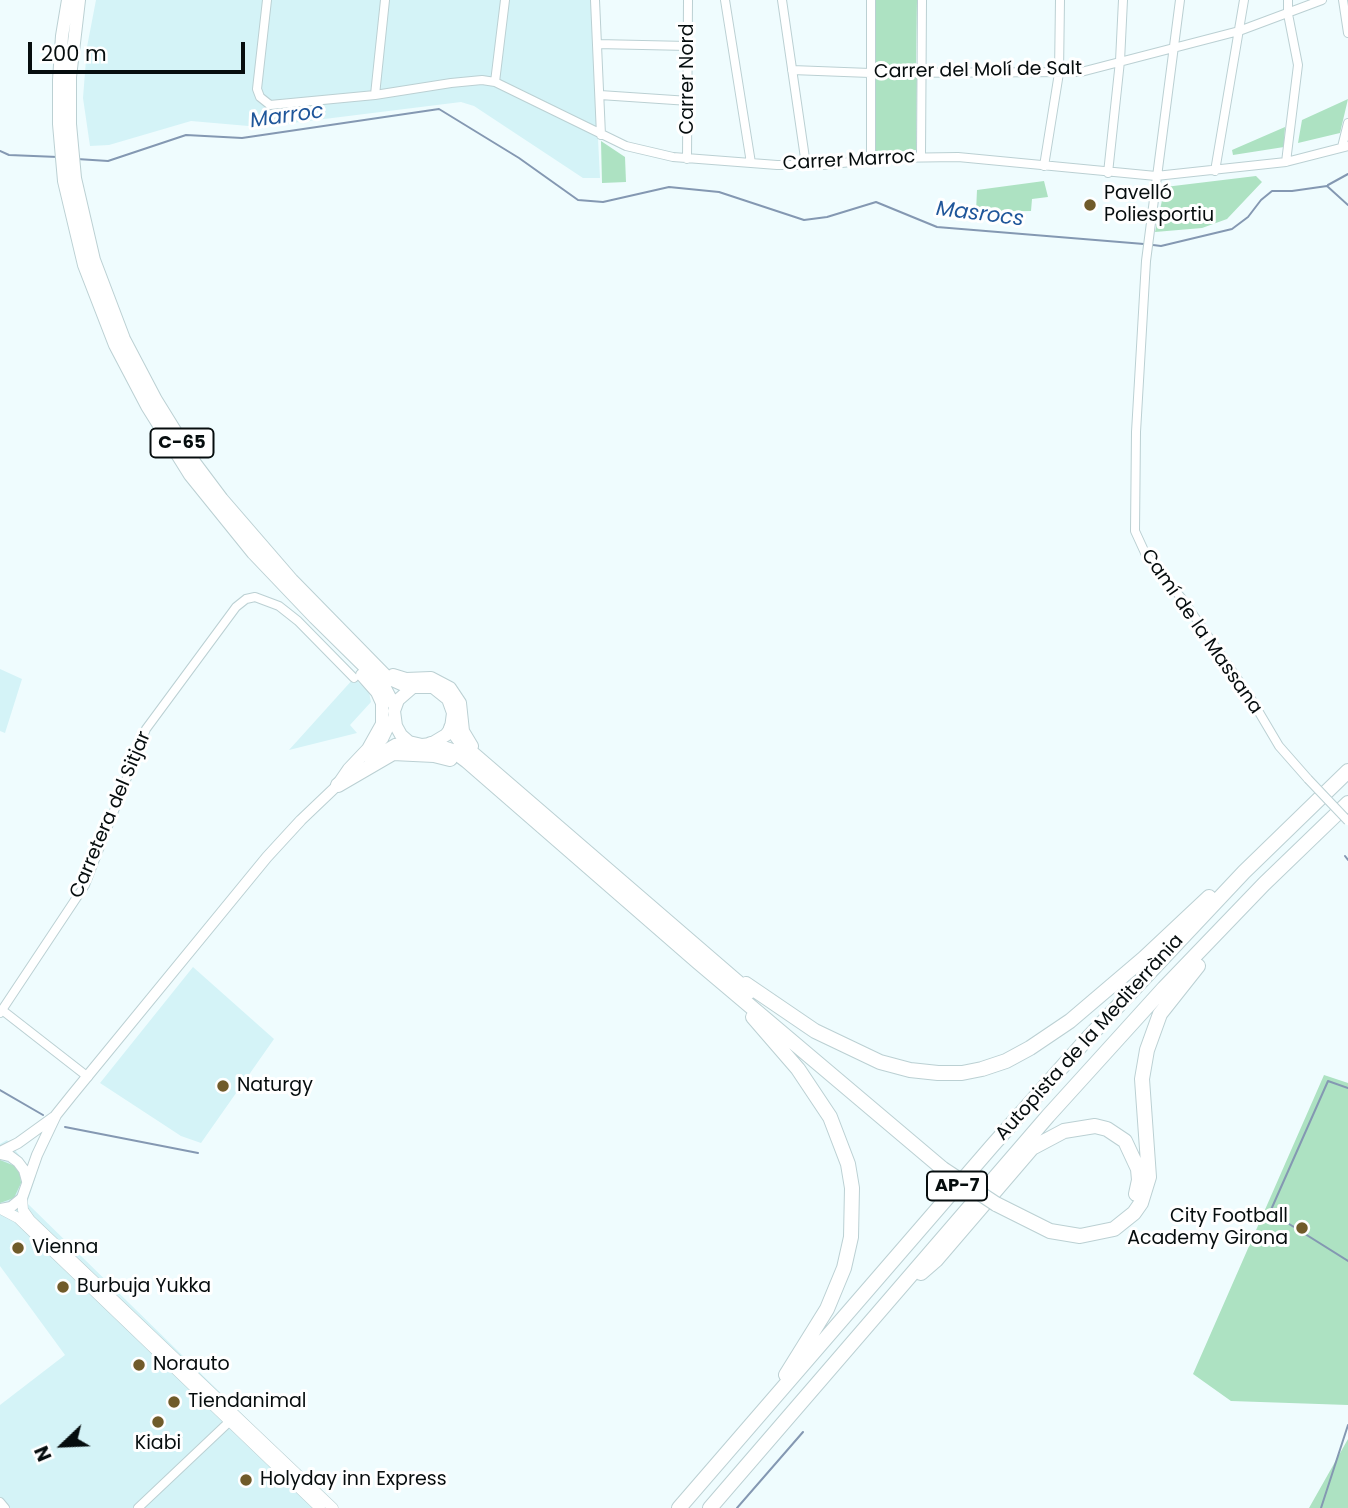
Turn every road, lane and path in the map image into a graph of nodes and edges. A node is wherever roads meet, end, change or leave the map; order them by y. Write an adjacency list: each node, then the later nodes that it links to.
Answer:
1 (60, 0): 35 (highway)
2 (68, 0): 35 (highway, C-65)
3 (79, 0): 38 (highway, C-65)
4 (267, 0): 32 (street, Carrer Marroc)
5 (385, 0): 32 (street)
6 (505, 0): 31 (street)
7 (595, 0): 23 (street)
8 (688, 0): 24 (street, Carrer Nord)
9 (724, 0): 44 (street)
10 (782, 0): 27 (street)
11 (871, 0): 30 (street)
12 (922, 0): 28 (street)
13 (1060, 0): 29 (street)
14 (1123, 0): 26 (street)
15 (1180, 0): 25 (street, Camí de la Massana)
16 (1244, 0): 21 (street)
17 (1289, 0): 20 (street)
18 (1322, 0): 20 (street, Carrer del Molí de Salt)
19 (1343, 0): 22 (street)
20 (1288, 14): 21 (street, Carrer del Molí de Salt); 43 (street)
21 (1239, 31): 25 (street, Carrer del Molí de Salt); 47 (street)
22 (1348, 33)
23 (597, 44): 24 (street); 33 (street)
24 (688, 46): 34 (street, Carrer Nord)
25 (1172, 50): 26 (street, Carrer del Molí de Salt); 49 (street, Camí de la Massana)
26 (1120, 61): 29 (street, Carrer del Molí de Salt); 48 (street)
27 (792, 69): 30 (street, Carrer del Molí de Salt); 45 (street)
28 (921, 73): 29 (street, Carrer del Molí de Salt); 30 (street, Carrer del Molí de Salt); 40 (street)
29 (1059, 73): 46 (street)
30 (870, 74): 42 (street)
31 (495, 82): 32 (street, Carrer Marroc); 37 (street, Carrer Marroc)
32 (375, 95)
33 (600, 95): 34 (street); 37 (street)
34 (689, 101): 41 (street, Carrer Nord)
35 (58, 106): 38 (highway, C-65)
36 (1348, 123): 39 (street)
37 (601, 135): 41 (street, Carrer Marroc)
38 (66, 143): 50 (highway, C-65)
39 (1345, 147): 43 (street, Carrer Marroc)
40 (920, 156): 42 (street, Carrer Marroc); 46 (street, Carrer Marroc)
41 (687, 159): 44 (street, Carrer Marroc)
42 (872, 160): 45 (street, Carrer Marroc)
43 (1286, 162): 47 (street, Carrer Marroc)
44 (751, 163): 45 (street, Carrer Marroc)
45 (806, 165)
46 (1044, 166): 48 (street, Carrer Marroc)
47 (1215, 171): 49 (street, Carrer Marroc)
48 (1108, 173): 49 (street, Carrer Marroc)
49 (1156, 176): 65 (street, Camí de la Massana, bridge)
50 (70, 180): 51 (highway, C-65); 52 (highway, C-65)
51 (315, 618): 55 (highway, C-65); 61 (highway, C-65)
52 (370, 658): 54 (highway, C-65); 60 (highway, C-65)
53 (354, 678): 68 (street, Carretera del Sitjar)
54 (413, 687): 55 (highway); 56 (highway, C-65)
55 (394, 711): 57 (highway, C-65); 61 (main road)
56 (451, 728): 58 (highway); 60 (highway)
57 (410, 742): 58 (highway); 61 (main road)
58 (431, 744): 63 (highway)
59 (1348, 771): 66 (highway, Autopista de la Mediterrània / AP-7)
60 (496, 774): 67 (highway)
61 (338, 785): 63 (highway); 69 (main road)
62 (1348, 803): 64 (highway, Autopista de la Mediterrània / AP-7)
63 (528, 814): 67 (highway)
64 (1330, 820): 74 (highway); 76 (highway, Autopista de la Mediterrània / AP-7)
65 (1348, 821)
66 (1244, 872): 67 (highway); 78 (highway, Autopista de la Mediterrània / AP-7)
67 (702, 958): 74 (highway); 78 (highway)
68 (1, 1011): 69 (street)
69 (88, 1077): 70 (main road)
70 (56, 1115): 71 (main road); 72 (main road)
71 (0, 1153): 72 (main road)
72 (27, 1184): 73 (main road)
73 (22, 1198): 75 (main road); 83 (street)
74 (998, 1201): 76 (highway)
75 (1, 1209): 77 (street)
76 (887, 1302): 85 (highway, Autopista de la Mediterrània / AP-7)
77 (230, 1421): 81 (street); 82 (street)
78 (712, 1471): 84 (highway, Autopista de la Mediterrània / AP-7)
79 (0, 1502): 80 (street)
80 (5, 1508)
81 (138, 1508)
82 (320, 1508)
83 (333, 1508)
84 (679, 1508)
85 (710, 1508)

